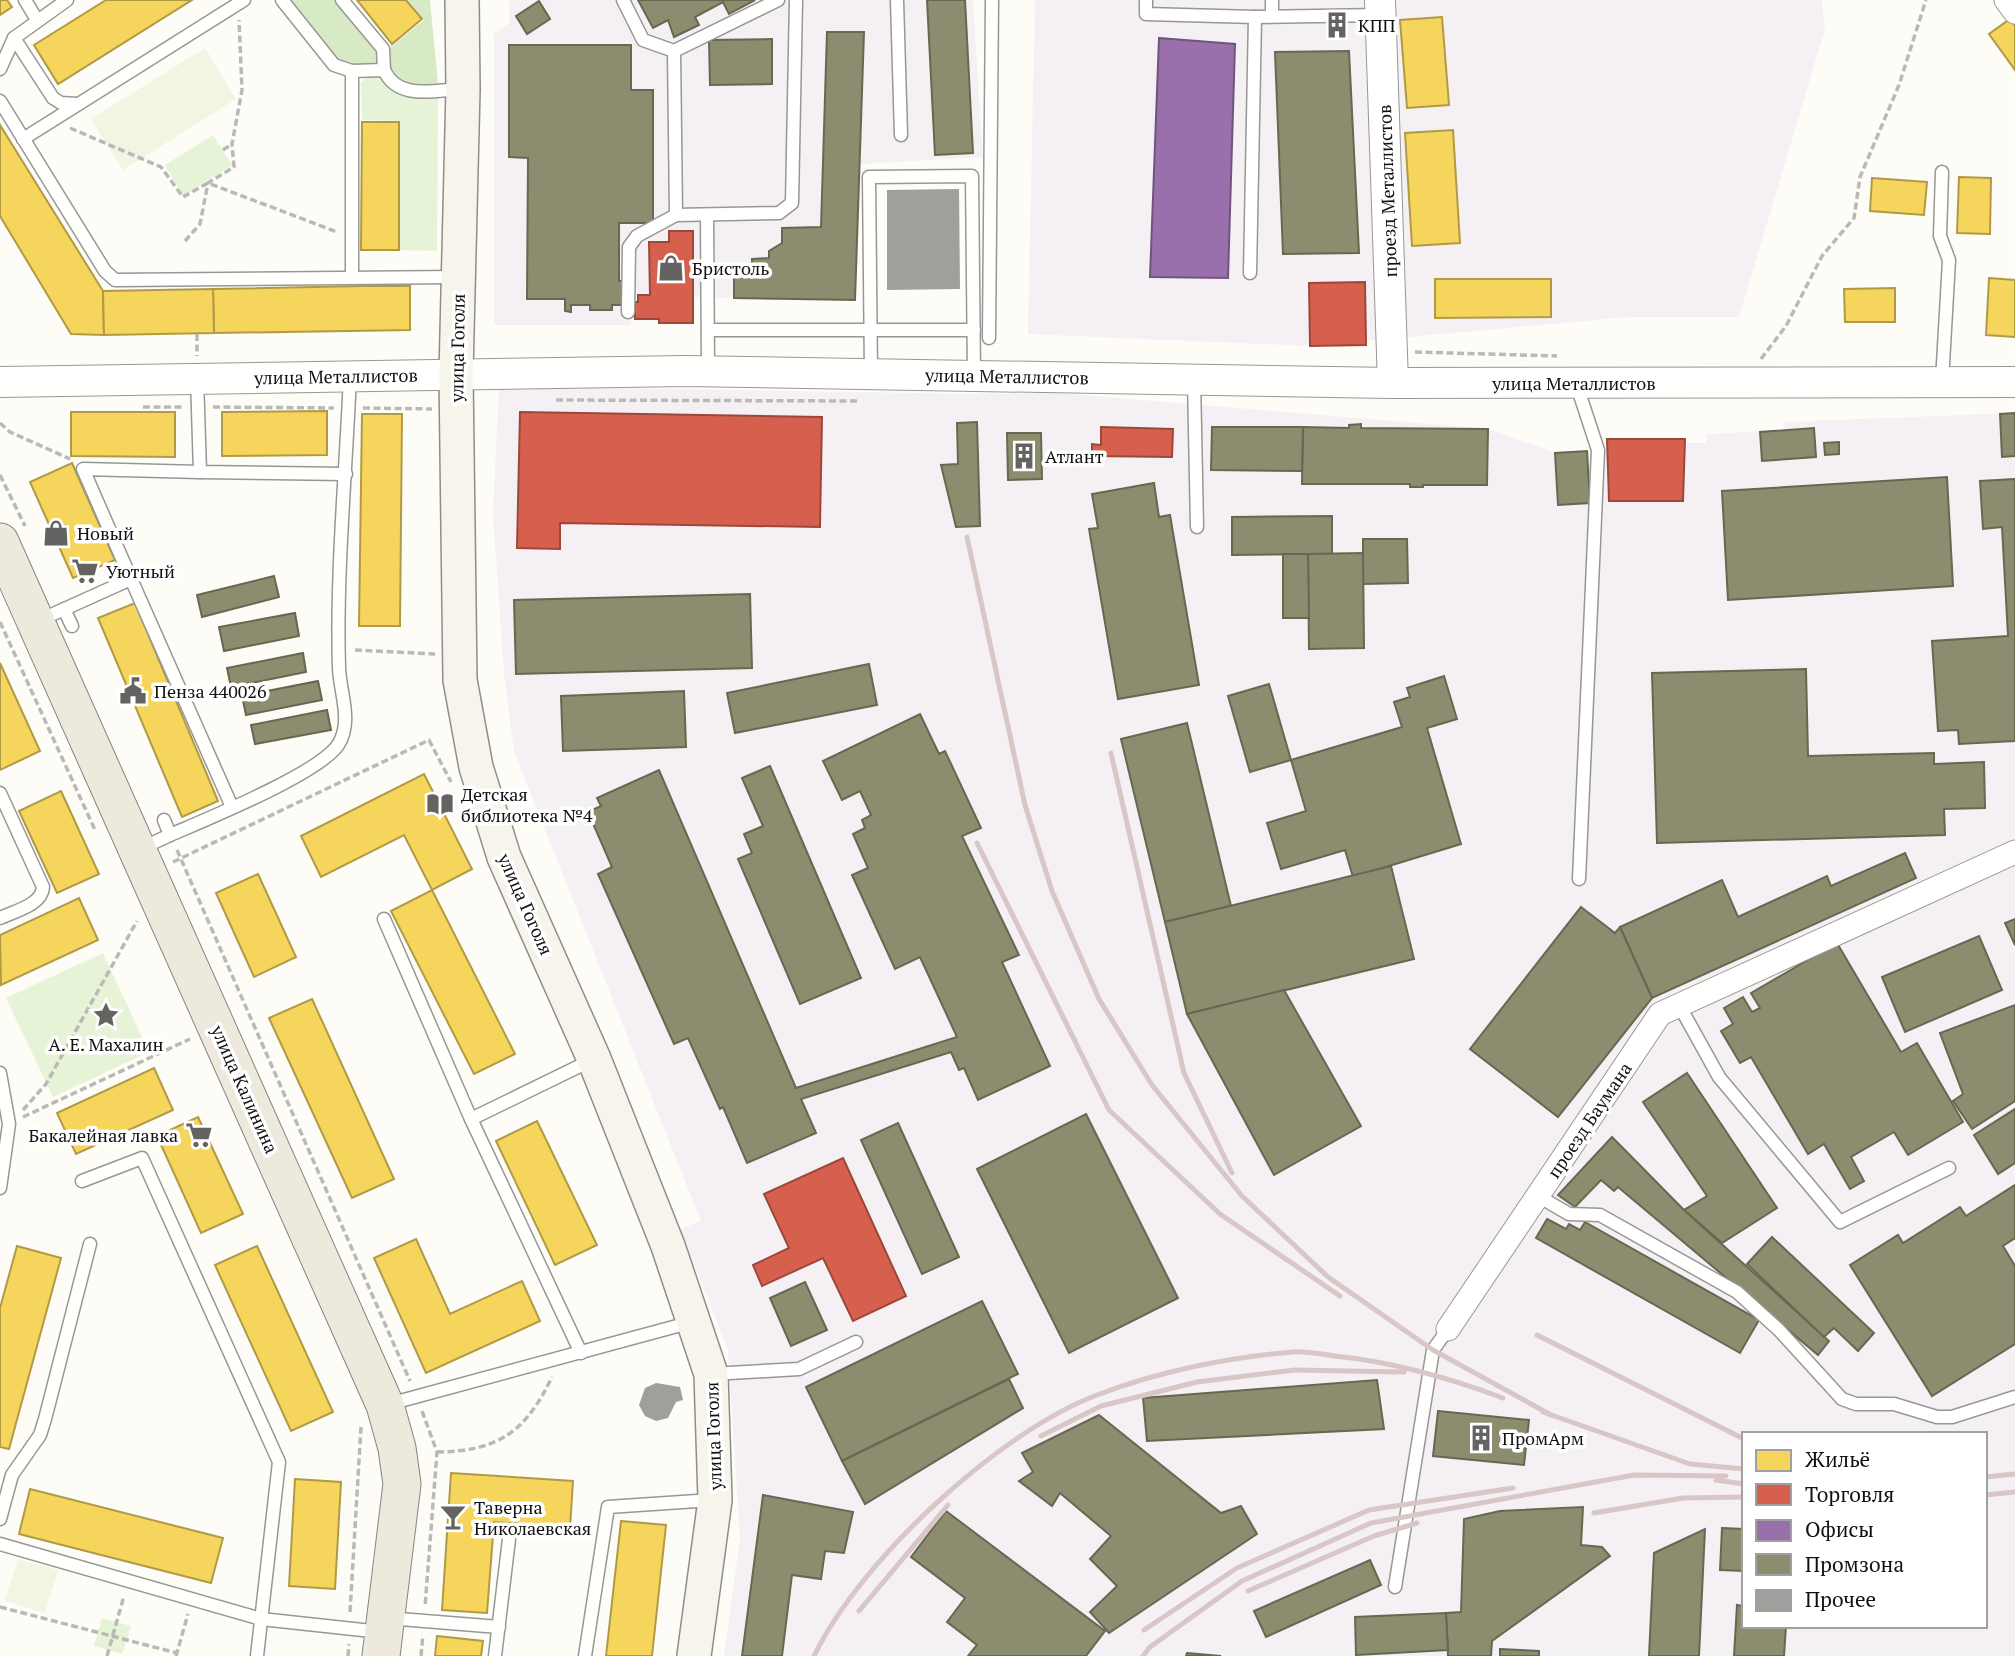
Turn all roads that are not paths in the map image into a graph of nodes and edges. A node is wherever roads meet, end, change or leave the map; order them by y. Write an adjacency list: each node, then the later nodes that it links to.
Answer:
1 (25, 0): 19 (lane)
2 (67, 0): 19 (lane)
3 (282, 0): 24 (lane)
4 (342, 0): 23 (lane)
5 (462, 0): 25 (main road, улица Гоголя)
6 (623, 0): 21 (lane)
7 (778, 0): 21 (lane)
8 (796, 0): 32 (lane)
9 (897, 0): 28 (lane)
10 (992, 0): 40 (lane)
11 (1146, 0): 18 (lane)
12 (1272, 0): 17 (lane)
13 (2006, 0): 16 (street)
14 (241, 2): 27 (lane)
15 (1380, 7): 17 (lane); 51 (street, проезд Металлистов)
16 (2015, 12)
17 (1272, 15): 18 (lane)
18 (1255, 17): 33 (lane)
19 (37, 20): 20 (lane)
20 (14, 38): 22 (lane); 27 (lane)
21 (674, 51): 31 (lane)
22 (0, 69)
23 (384, 70): 24 (lane); 25 (lane)
24 (352, 71): 34 (lane)
25 (463, 89): 35 (main road, улица Гоголя)
26 (0, 101): 29 (lane)
27 (79, 104): 29 (lane)
28 (901, 135)
29 (23, 139): 34 (lane)
30 (1942, 172): 49 (lane)
31 (676, 215): 32 (lane); 36 (lane)
32 (707, 215): 38 (lane)
33 (1250, 273)
34 (352, 277): 35 (lane)
35 (458, 277): 42 (main road, улица Гоголя)
36 (628, 312)
37 (871, 329): 38 (lane); 39 (lane); 39 (lane); 43 (lane)
38 (708, 330): 41 (lane)
39 (974, 330): 45 (lane)
40 (989, 338)
41 (708, 371): 42 (street, улица Металлистов); 43 (street, улица Металлистов)
42 (456, 374): 44 (street, улица Металлистов); 69 (main road, улица Гоголя)
43 (871, 374): 45 (street, улица Металлистов)
44 (350, 376): 46 (street, улица Металлистов); 54 (lane)
45 (974, 376): 47 (street, улица Металлистов)
46 (197, 378): 48 (street, улица Металлистов); 53 (lane)
47 (1194, 379): 51 (street, улица Металлистов); 55 (lane)
48 (0, 382)
49 (1942, 382): 50 (street, улица Металлистов); 52 (street, улица Металлистов)
50 (2015, 382)
51 (1393, 383): 52 (street, улица Металлистов)
52 (1576, 383): 65 (lane)
53 (200, 472): 54 (lane); 57 (lane)
54 (346, 474): 61 (lane)
55 (1197, 527)
56 (0, 542): 58 (main road, улица Калинина)
57 (131, 579): 58 (lane); 61 (lane)
58 (50, 615): 59 (lane); 63 (main road, улица Калинина)
59 (72, 626)
60 (0, 793): 66 (lane)
61 (232, 807): 63 (lane)
62 (164, 820): 63 (lane)
63 (152, 852): 83 (main road, улица Калинина)
64 (2015, 852): 68 (street, проезд Баумана)
65 (1579, 879)
66 (0, 918)
67 (384, 919): 71 (lane)
68 (1679, 1005): 72 (lane); 75 (street, проезд Баумана)
69 (594, 1059): 71 (lane); 77 (main road, улица Гоголя)
70 (0, 1073): 74 (lane)
71 (471, 1119): 80 (lane)
72 (1950, 1168)
73 (82, 1181): 90 (lane)
74 (0, 1188)
75 (1538, 1196): 78 (street, проезд Баумана); 82 (lane)
76 (90, 1244): 84 (lane)
77 (695, 1321): 80 (lane); 81 (main road, улица Гоголя)
78 (1448, 1329): 89 (lane, проезд Баумана)
79 (856, 1342): 81 (lane)
80 (581, 1353): 83 (lane)
81 (711, 1374): 85 (main road, улица Гоголя)
82 (2015, 1397)
83 (373, 1414): 92 (main road, улица Калинина)
84 (6, 1473): 86 (lane)
85 (715, 1500): 95 (lane); 96 (main road, улица Гоголя)
86 (0, 1519)
87 (509, 1539): 91 (lane)
88 (0, 1544): 90 (lane)
89 (1395, 1587)
90 (261, 1619): 92 (lane); 93 (lane)
91 (499, 1627): 92 (lane); 94 (lane)
92 (375, 1634)
93 (257, 1656)
94 (495, 1656)
95 (585, 1656)
96 (694, 1656)

